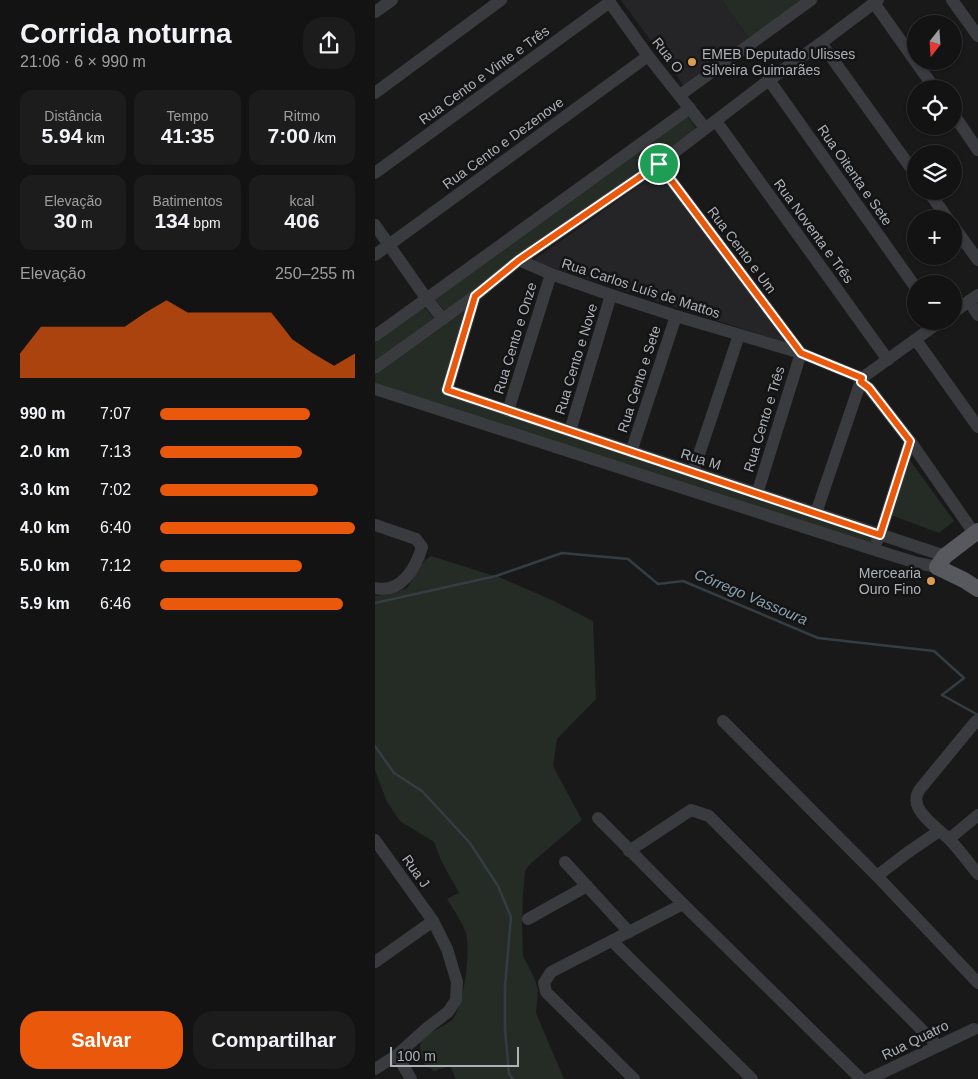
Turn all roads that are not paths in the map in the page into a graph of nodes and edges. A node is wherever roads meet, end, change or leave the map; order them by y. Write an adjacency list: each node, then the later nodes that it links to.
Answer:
1 (392, 0): 7 (street)
2 (501, 0): 13 (street)
3 (811, 0): 14 (street)
4 (952, 0): 8 (street)
5 (609, 1): 10 (street, Rua O); 22 (street, Rua Cento e Vinte e Três)
6 (876, 1): 9 (street); 12 (street)
7 (375, 12)
8 (978, 36)
9 (821, 43): 11 (street); 20 (street)
10 (648, 56): 14 (street, Rua O); 25 (street, Rua Cento e Dezenove)
11 (769, 80): 16 (street); 30 (street, Rua Oitenta e Sete)
12 (929, 80)
13 (375, 93)
14 (680, 95): 15 (street, Rua O)
15 (690, 108): 18 (street, Rua O); 33 (street)
16 (716, 120): 18 (street); 44 (street, Rua Noventa e Três)
17 (962, 127): 19 (street)
18 (705, 128): 21 (street)
19 (978, 150)
20 (907, 162)
21 (659, 164): 27 (street); 43 (street, Rua Cento e Um)
22 (375, 173)
23 (375, 225): 25 (street)
24 (962, 238): 28 (street)
25 (389, 245): 26 (street, Rua Cento e Dezenove); 33 (street)
26 (375, 255)
27 (519, 260): 29 (street, Rua Carlos Luís de Mattos); 32 (street)
28 (978, 260)
29 (551, 274): 31 (street, Rua Carlos Luís de Mattos); 48 (street, Rua Cento e Onze)
30 (907, 275)
31 (611, 295): 37 (street, Rua Carlos Luís de Mattos); 50 (street, Rua Cento e Nove)
32 (475, 296): 38 (street); 48 (street, Rua M)
33 (427, 298): 38 (street); 41 (street)
34 (973, 298): 35 (street); 36 (street)
35 (962, 306)
36 (978, 315)
37 (676, 316): 40 (street, Rua Carlos Luís de Mattos); 52 (street, Rua Cento e Sete)
38 (443, 319): 45 (street)
39 (929, 330): 42 (street)
40 (739, 335): 43 (street, Rua Carlos Luís de Mattos); 53 (street)
41 (375, 336)
42 (916, 340): 44 (street); 49 (street)
43 (801, 353): 46 (street, Rua Carlos Luís de Mattos); 54 (street, Rua Cento e Três)
44 (888, 360): 46 (street)
45 (375, 368)
46 (862, 380): 51 (street); 55 (street)
47 (375, 389): 59 (street)
48 (508, 411): 50 (street, Rua M)
49 (978, 427)
50 (570, 431): 52 (street, Rua M)
51 (910, 441): 57 (street); 58 (street)
52 (631, 452): 53 (street, Rua M)
53 (693, 472): 54 (street, Rua M)
54 (757, 494): 55 (street, Rua M)
55 (817, 514): 58 (street, Rua M)
56 (375, 525): 61 (street)
57 (976, 532): 60 (main road)
58 (880, 535): 59 (street); 60 (street, Rua M)
59 (873, 549): 60 (street)
60 (941, 562): 62 (main road)
61 (377, 589)
62 (978, 589)
63 (723, 721): 72 (street)
64 (976, 721): 67 (street)
65 (978, 815): 67 (street)
66 (598, 818): 69 (street)
67 (944, 835): 71 (street); 72 (street)
68 (375, 840): 76 (street, Rua J)
69 (629, 850): 74 (street); 82 (street)
70 (565, 862): 73 (street)
71 (978, 874)
72 (877, 876): 80 (street)
73 (587, 886): 75 (street); 77 (street)
74 (683, 904): 77 (street); 88 (street)
75 (528, 919)
76 (433, 921): 79 (street); 83 (street, Rua J)
77 (629, 932): 78 (street)
78 (612, 941): 86 (street); 87 (street)
79 (375, 962)
80 (978, 982)
81 (974, 1029): 82 (street, Rua Quatro)
82 (938, 1046): 89 (street, Rua Quatro)
83 (397, 1055): 84 (street); 85 (street)
84 (375, 1069)
85 (411, 1079)
86 (634, 1079)
87 (751, 1079)
88 (861, 1079)
89 (869, 1079)

